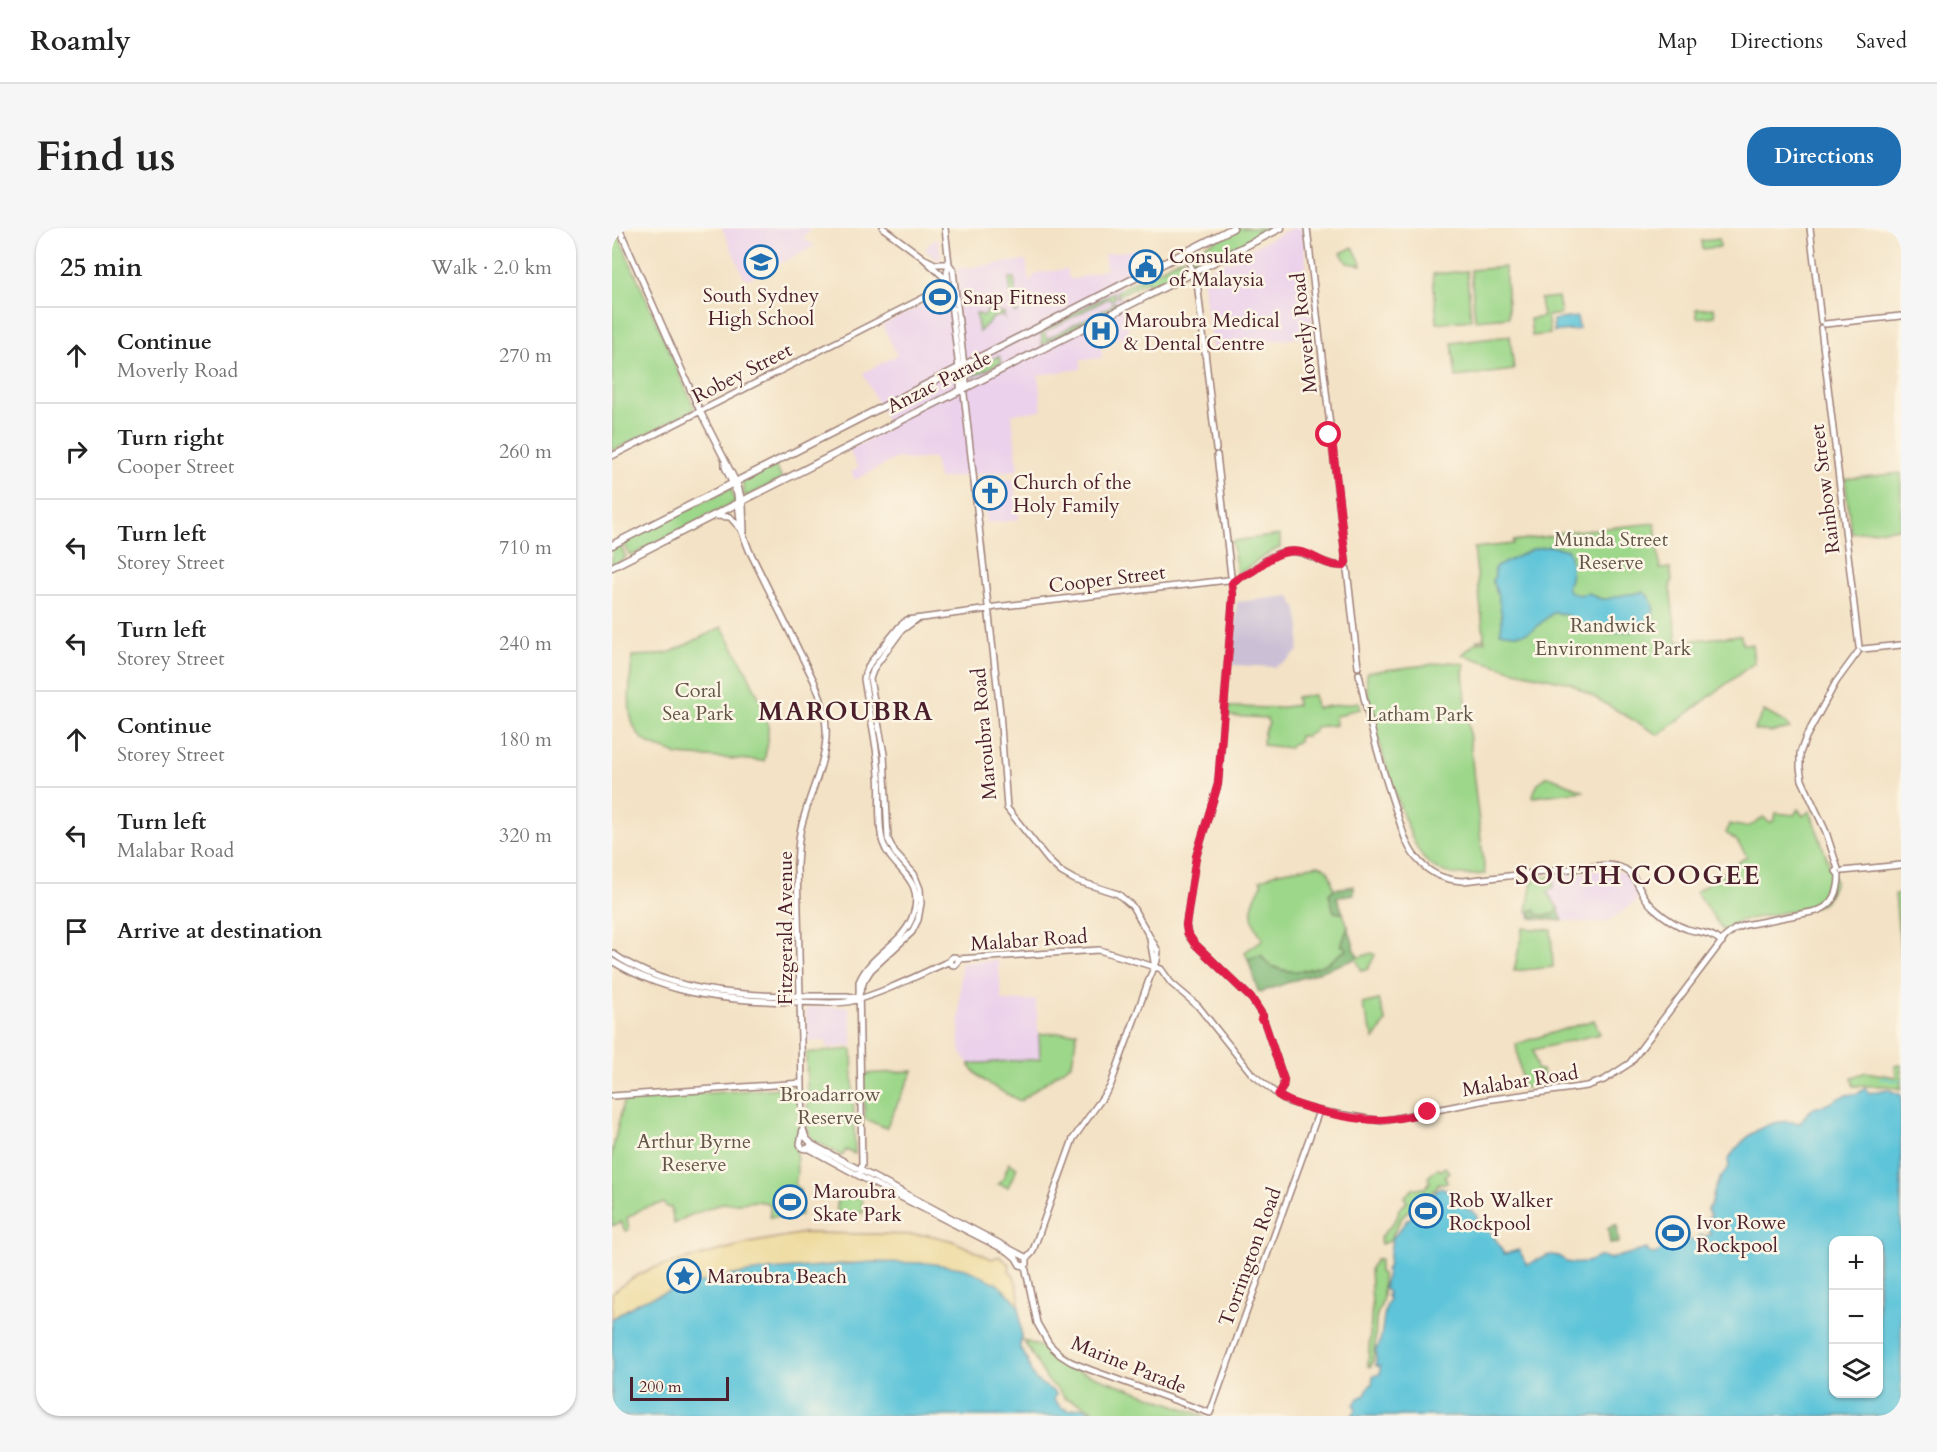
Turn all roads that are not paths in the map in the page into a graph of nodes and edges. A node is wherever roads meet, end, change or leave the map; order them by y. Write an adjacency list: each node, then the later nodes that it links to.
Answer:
1 (619, 228): 18 (street, Fitzgerald Avenue)
2 (883, 228): 9 (street)
3 (945, 228): 10 (street, Maroubra Road)
4 (1233, 228): 8 (main road, Anzac Parade)
5 (1281, 228): 12 (main road, Anzac Parade)
6 (1307, 228): 27 (street, Moverly Road)
7 (1810, 228): 15 (street, Rainbow Street)
8 (1185, 253): 12 (street); 16 (main road, Anzac Parade)
9 (922, 257): 10 (street); 11 (street)
10 (949, 264): 11 (street); 13 (street, Maroubra Road); 16 (street, Maroubra Road)
11 (934, 268): 13 (street)
12 (1194, 272): 17 (main road, Anzac Parade); 29 (street)
13 (949, 283): 16 (street, Maroubra Road); 18 (street, Robey Street)
14 (1901, 316): 15 (street)
15 (1822, 324): 32 (street, Rainbow Street)
16 (961, 367): 17 (main road, Maroubra Road); 20 (main road, Anzac Parade)
17 (964, 390): 21 (main road, Anzac Parade); 30 (street, Maroubra Road)
18 (700, 411): 19 (street, Robey Street); 20 (street, Fitzgerald Avenue)
19 (612, 456)
20 (735, 483): 22 (street, Fitzgerald Avenue); 26 (main road, Anzac Parade)
21 (767, 489): 22 (main road, Anzac Parade); 23 (street)
22 (741, 502): 23 (street, Fitzgerald Avenue); 24 (main road, Anzac Parade); 25 (street, Fitzgerald Avenue)
23 (744, 513): 25 (street, Fitzgerald Avenue)
24 (712, 516): 25 (street); 28 (main road, Anzac Parade)
25 (742, 531): 44 (street, Fitzgerald Avenue)
26 (612, 545)
27 (1345, 566): 29 (street, Cooper Street); 36 (street)
28 (612, 567)
29 (1232, 579): 30 (street, Cooper Street); 49 (street)
30 (989, 608): 35 (street, Maroubra Road); 46 (street, Cooper Street)
31 (1901, 645): 32 (street)
32 (1860, 649): 34 (street)
33 (1901, 865): 34 (street)
34 (1840, 872): 36 (street, Malabar Road)
35 (1150, 939): 37 (street, Maroubra Road); 41 (street)
36 (1722, 942): 51 (street, Malabar Road)
37 (1158, 951): 41 (street); 42 (street, Maroubra Road)
38 (612, 953): 45 (street, Malabar Road)
39 (612, 961): 47 (street, Malabar Road)
40 (1136, 961): 41 (street, Malabar Road); 43 (street); 46 (street, Malabar Road)
41 (1154, 966): 42 (street, Malabar Road); 43 (street)
42 (1166, 976): 49 (street, Malabar Road)
43 (1150, 977): 55 (street)
44 (800, 981): 45 (street); 47 (street, Fitzgerald Avenue)
45 (788, 996): 47 (street, Malabar Road)
46 (858, 998): 47 (street, Malabar Road); 54 (street)
47 (800, 999): 48 (street, Fitzgerald Avenue)
48 (802, 1083): 50 (street); 52 (street, Fitzgerald Avenue)
49 (1278, 1095): 51 (street, Malabar Road)
50 (612, 1096)
51 (1319, 1111): 56 (street, Torrington Road)
52 (804, 1139): 53 (street); 53 (street)
53 (810, 1146): 54 (street)
54 (859, 1173): 55 (street)
55 (1022, 1258): 56 (street, Marine Parade)
56 (1210, 1413)

